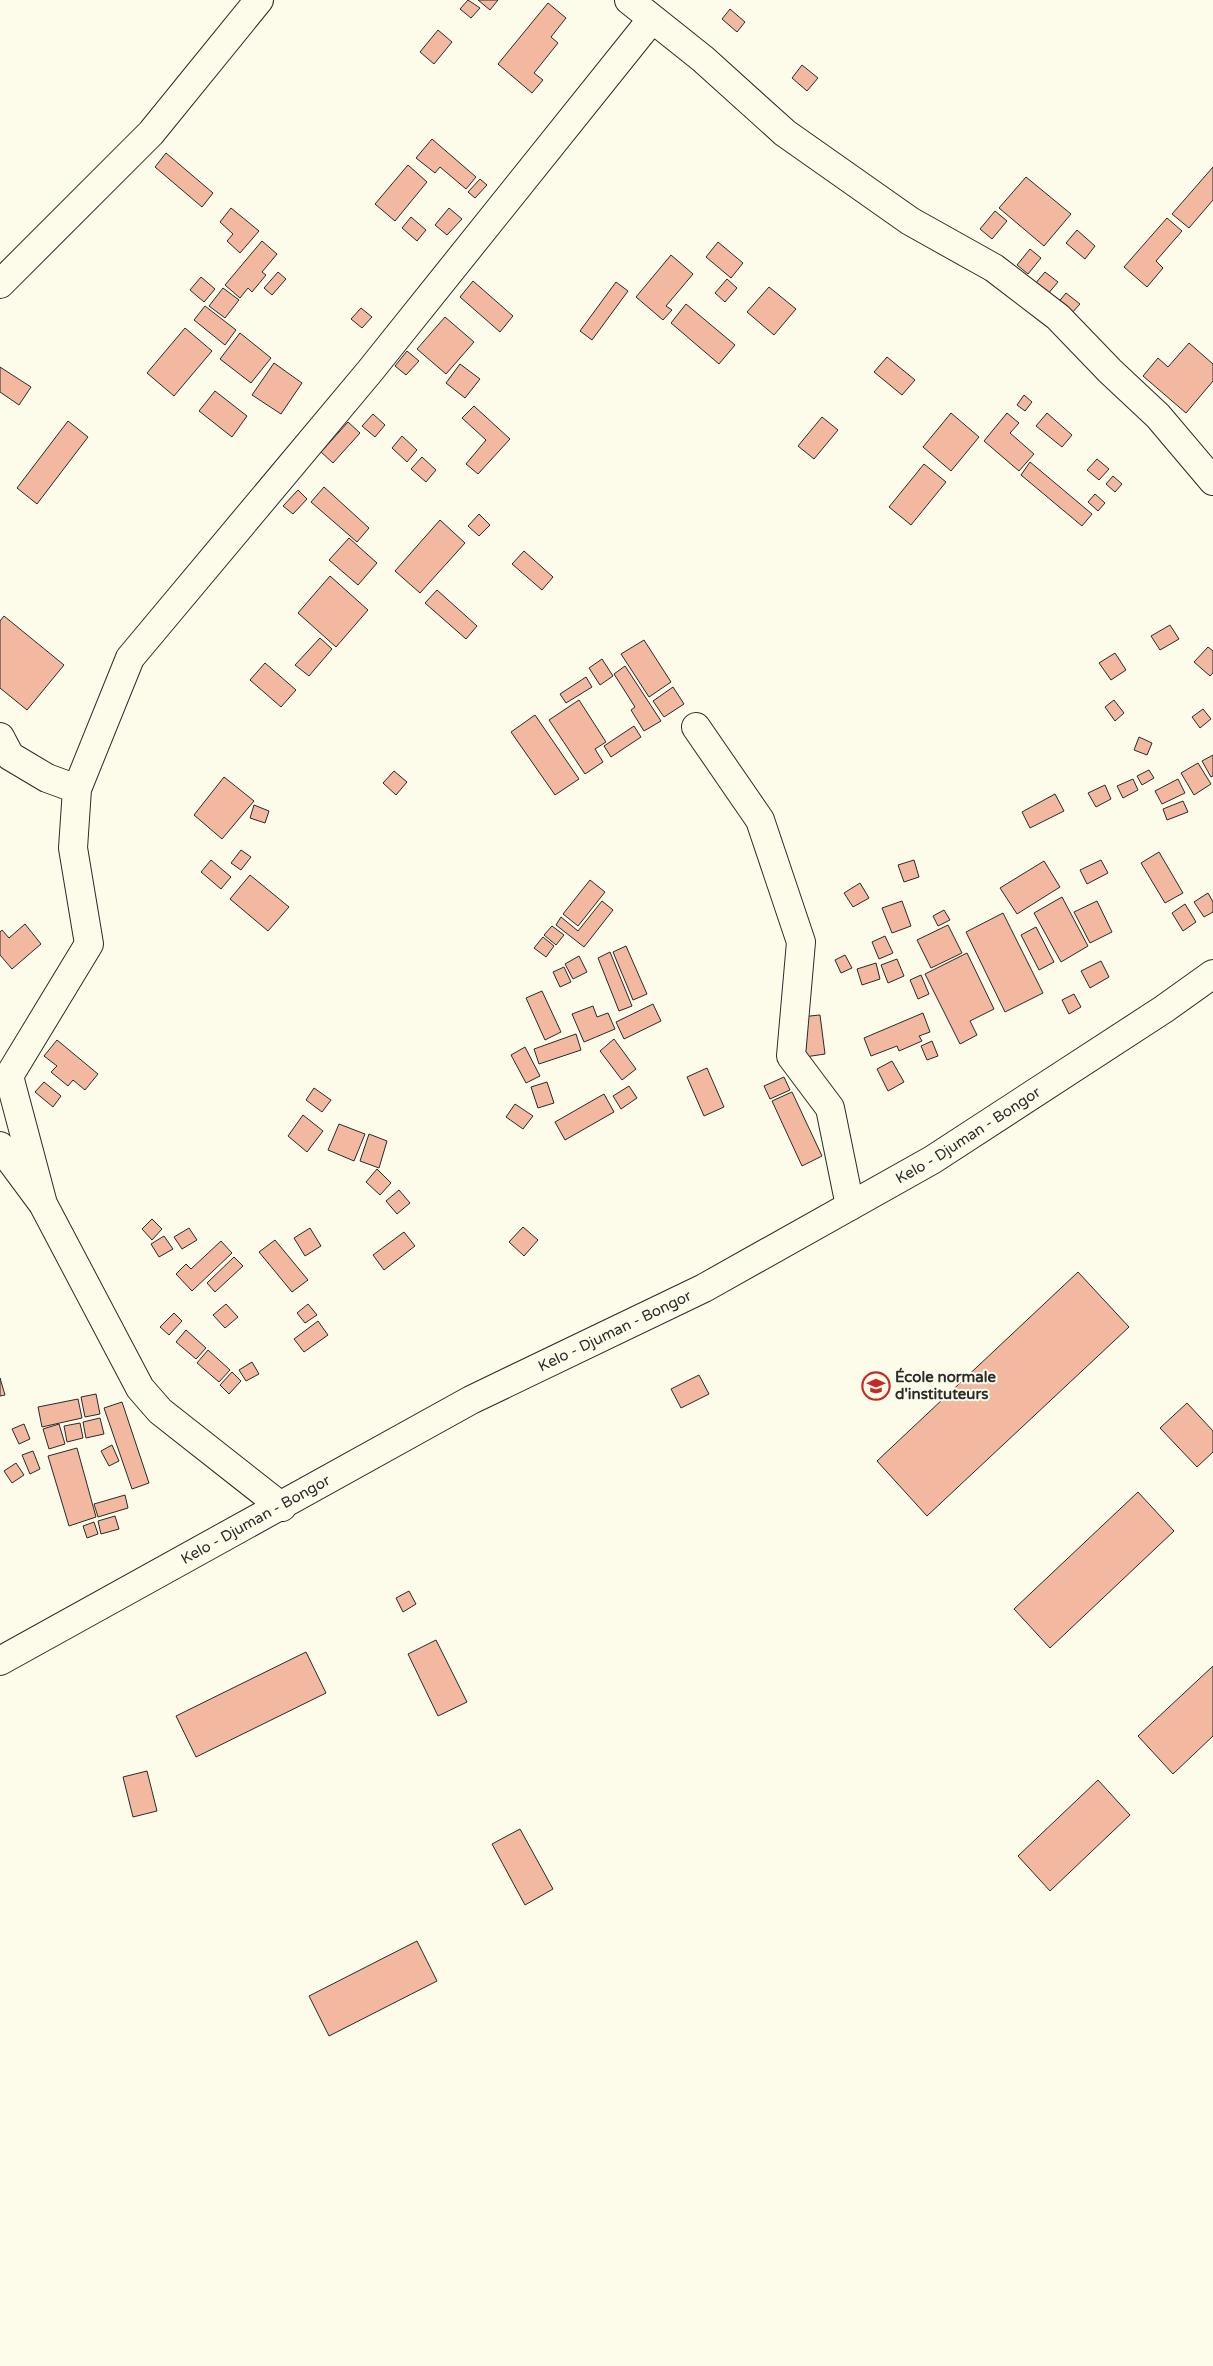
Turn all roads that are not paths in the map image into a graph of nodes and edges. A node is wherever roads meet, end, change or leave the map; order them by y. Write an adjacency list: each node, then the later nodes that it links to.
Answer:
1 (259, 0): 4 (main road)
2 (629, 0): 3 (main road)
3 (652, 19): 5 (main road); 8 (main road)
4 (0, 284)
5 (1213, 482)
6 (696, 727): 12 (main road)
7 (0, 737): 8 (main road)
8 (77, 789): 11 (main road)
9 (1213, 974): 12 (main road, Kelo - Djuman - Bongor)
10 (0, 1146): 11 (main road)
11 (43, 1204): 13 (main road)
12 (850, 1206): 13 (main road, Kelo - Djuman - Bongor)
13 (282, 1507): 14 (main road, Kelo - Djuman - Bongor)
14 (0, 1661)

